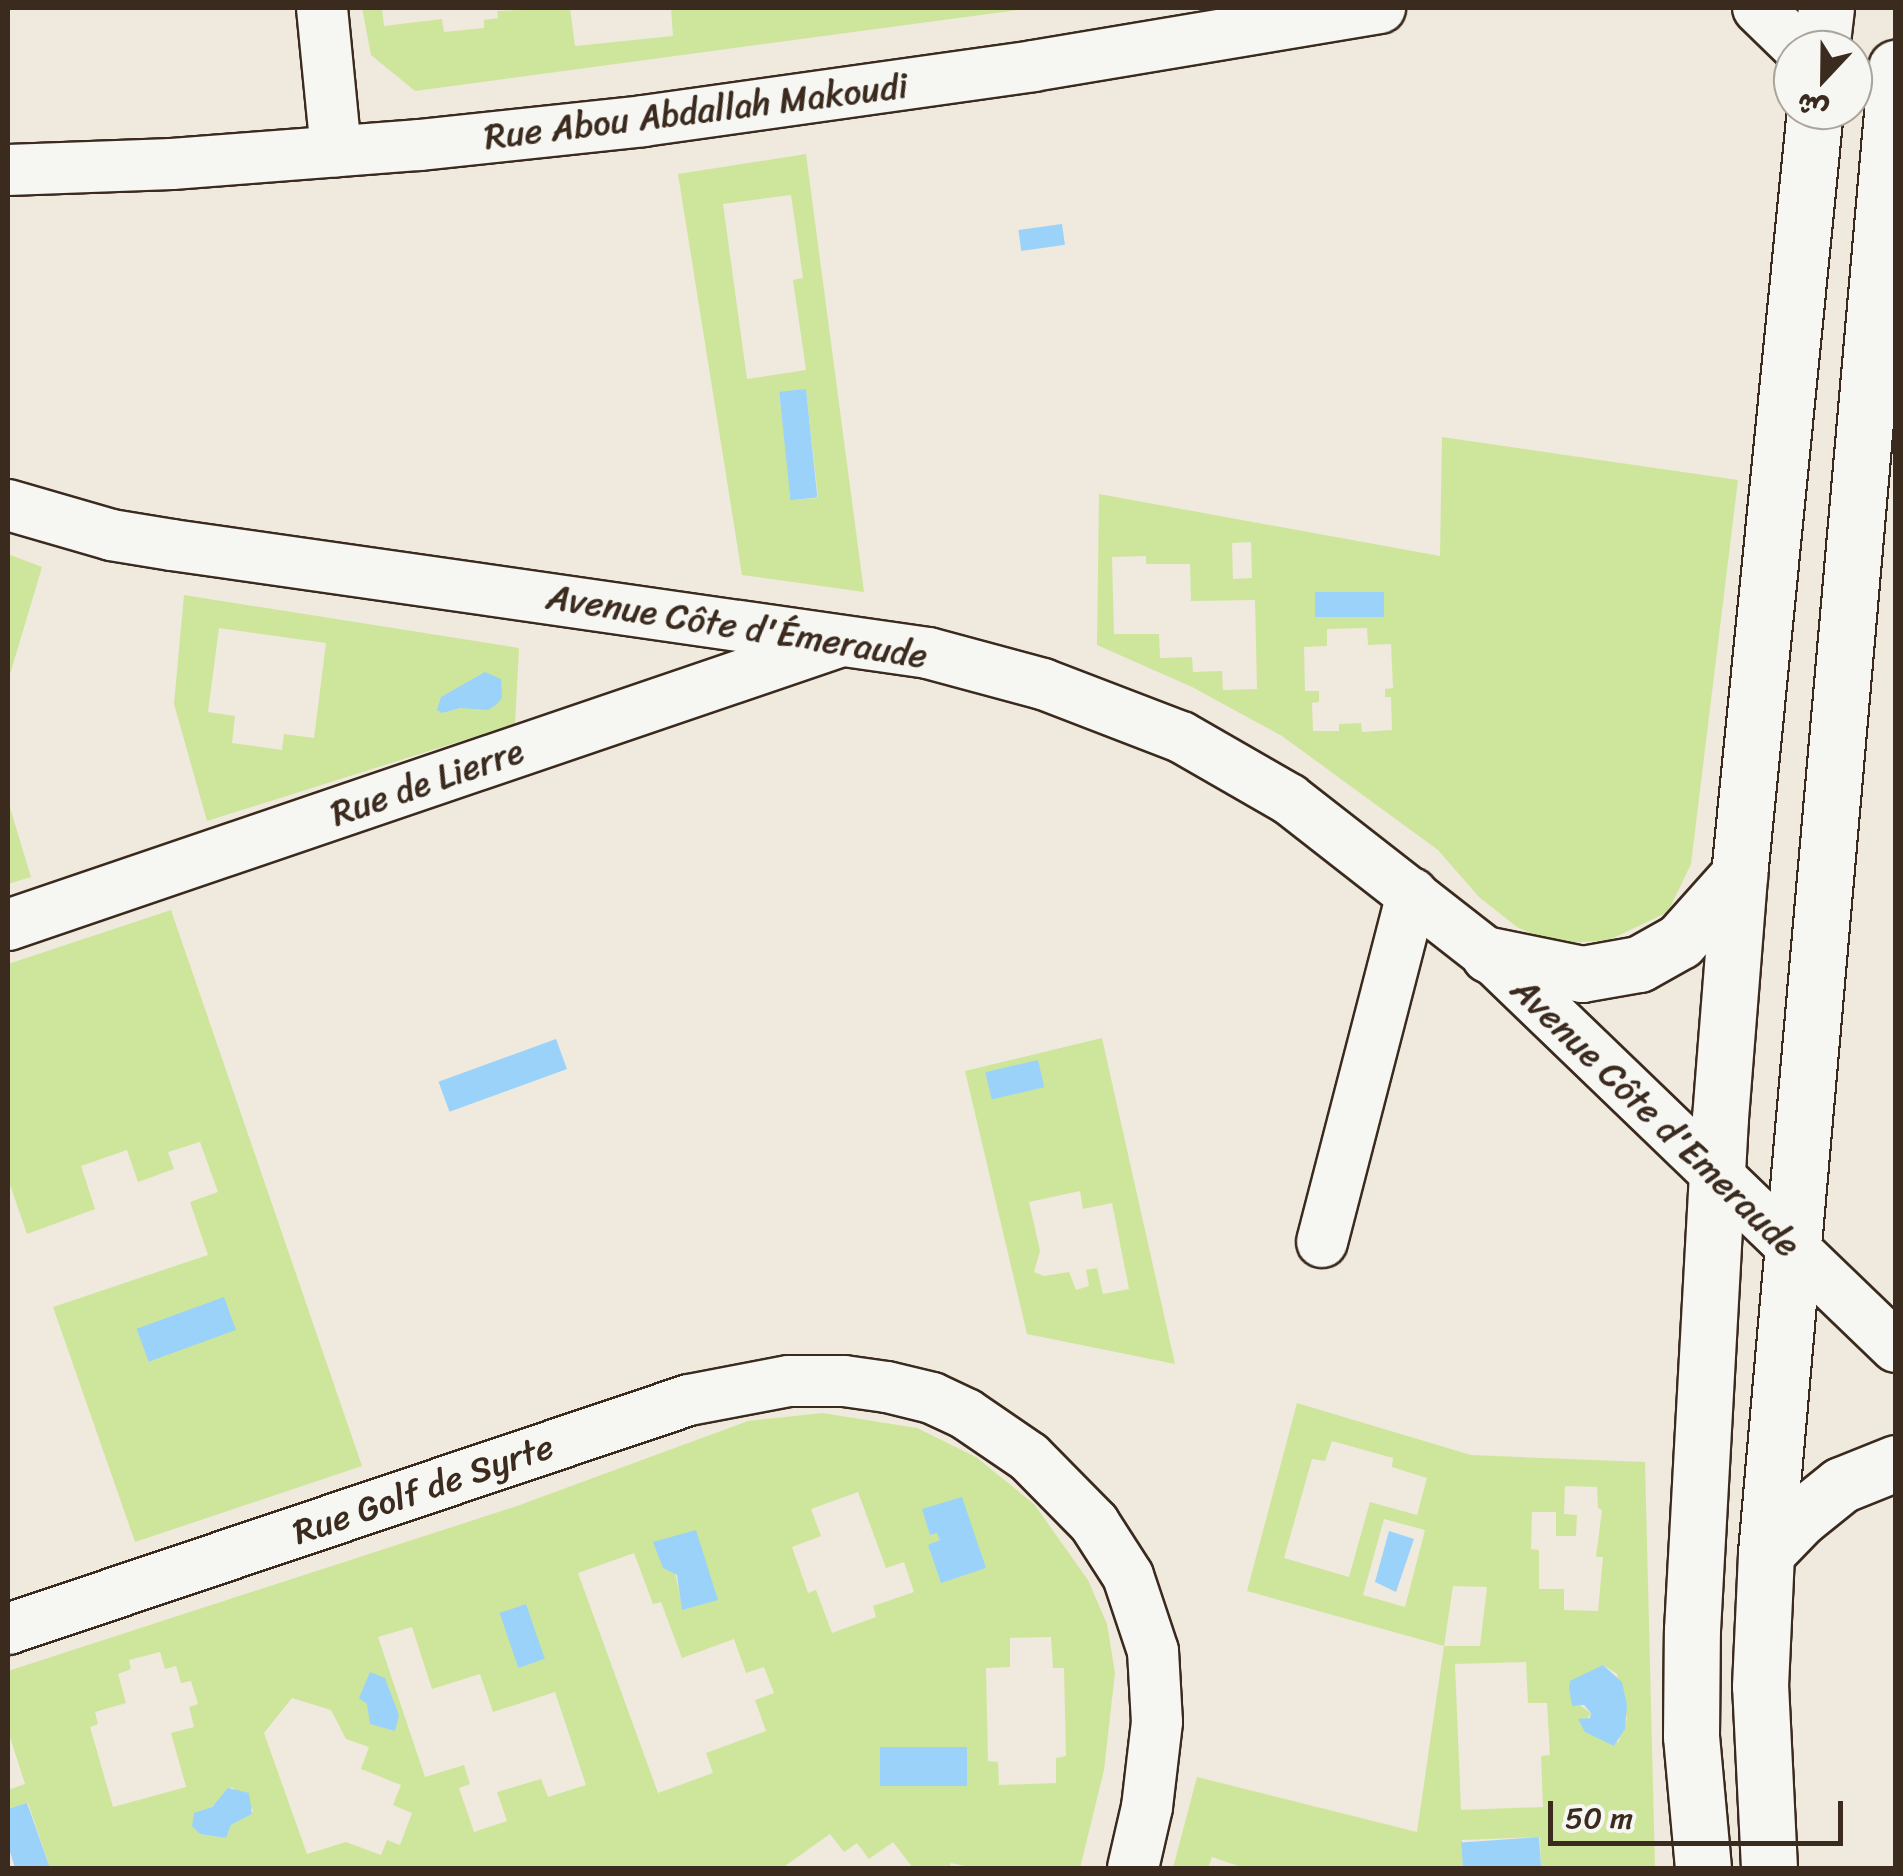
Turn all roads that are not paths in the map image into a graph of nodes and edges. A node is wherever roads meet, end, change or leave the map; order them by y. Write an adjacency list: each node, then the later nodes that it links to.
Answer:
1 (322, 8): 7 (street)
2 (1380, 8): 7 (street, Rue Abou Abdallah Makoudi)
3 (1758, 8): 4 (street)
4 (1781, 30)
5 (1896, 68): 17 (main road)
6 (1813, 130): 11 (main road)
7 (336, 150): 8 (street, Rue Abou Abdallah Makoudi)
8 (8, 170)
9 (8, 505): 10 (street, Avenue Côte d'Émeraude)
10 (847, 640): 12 (street, Avenue Côte d'Émeraude); 13 (street, Rue de Lierre)
11 (1740, 875): 14 (main road); 15 (main road)
12 (1412, 894): 14 (street, Avenue Côte d'Emeraude); 16 (street)
13 (8, 925)
14 (1489, 956): 15 (street, Avenue Côte d'Emeraude)
15 (1718, 1178): 17 (street, Avenue Côte d'Emeraude); 23 (main road)
16 (1322, 1242)
17 (1792, 1250): 18 (street, Avenue Côte d'Emeraude); 20 (main road)
18 (1896, 1347)
19 (1896, 1463): 20 (main road)
20 (1766, 1553): 24 (main road)
21 (8, 1629): 22 (street, Rue Golf de Syrte)
22 (1133, 1868)
23 (1704, 1868)
24 (1769, 1868)

